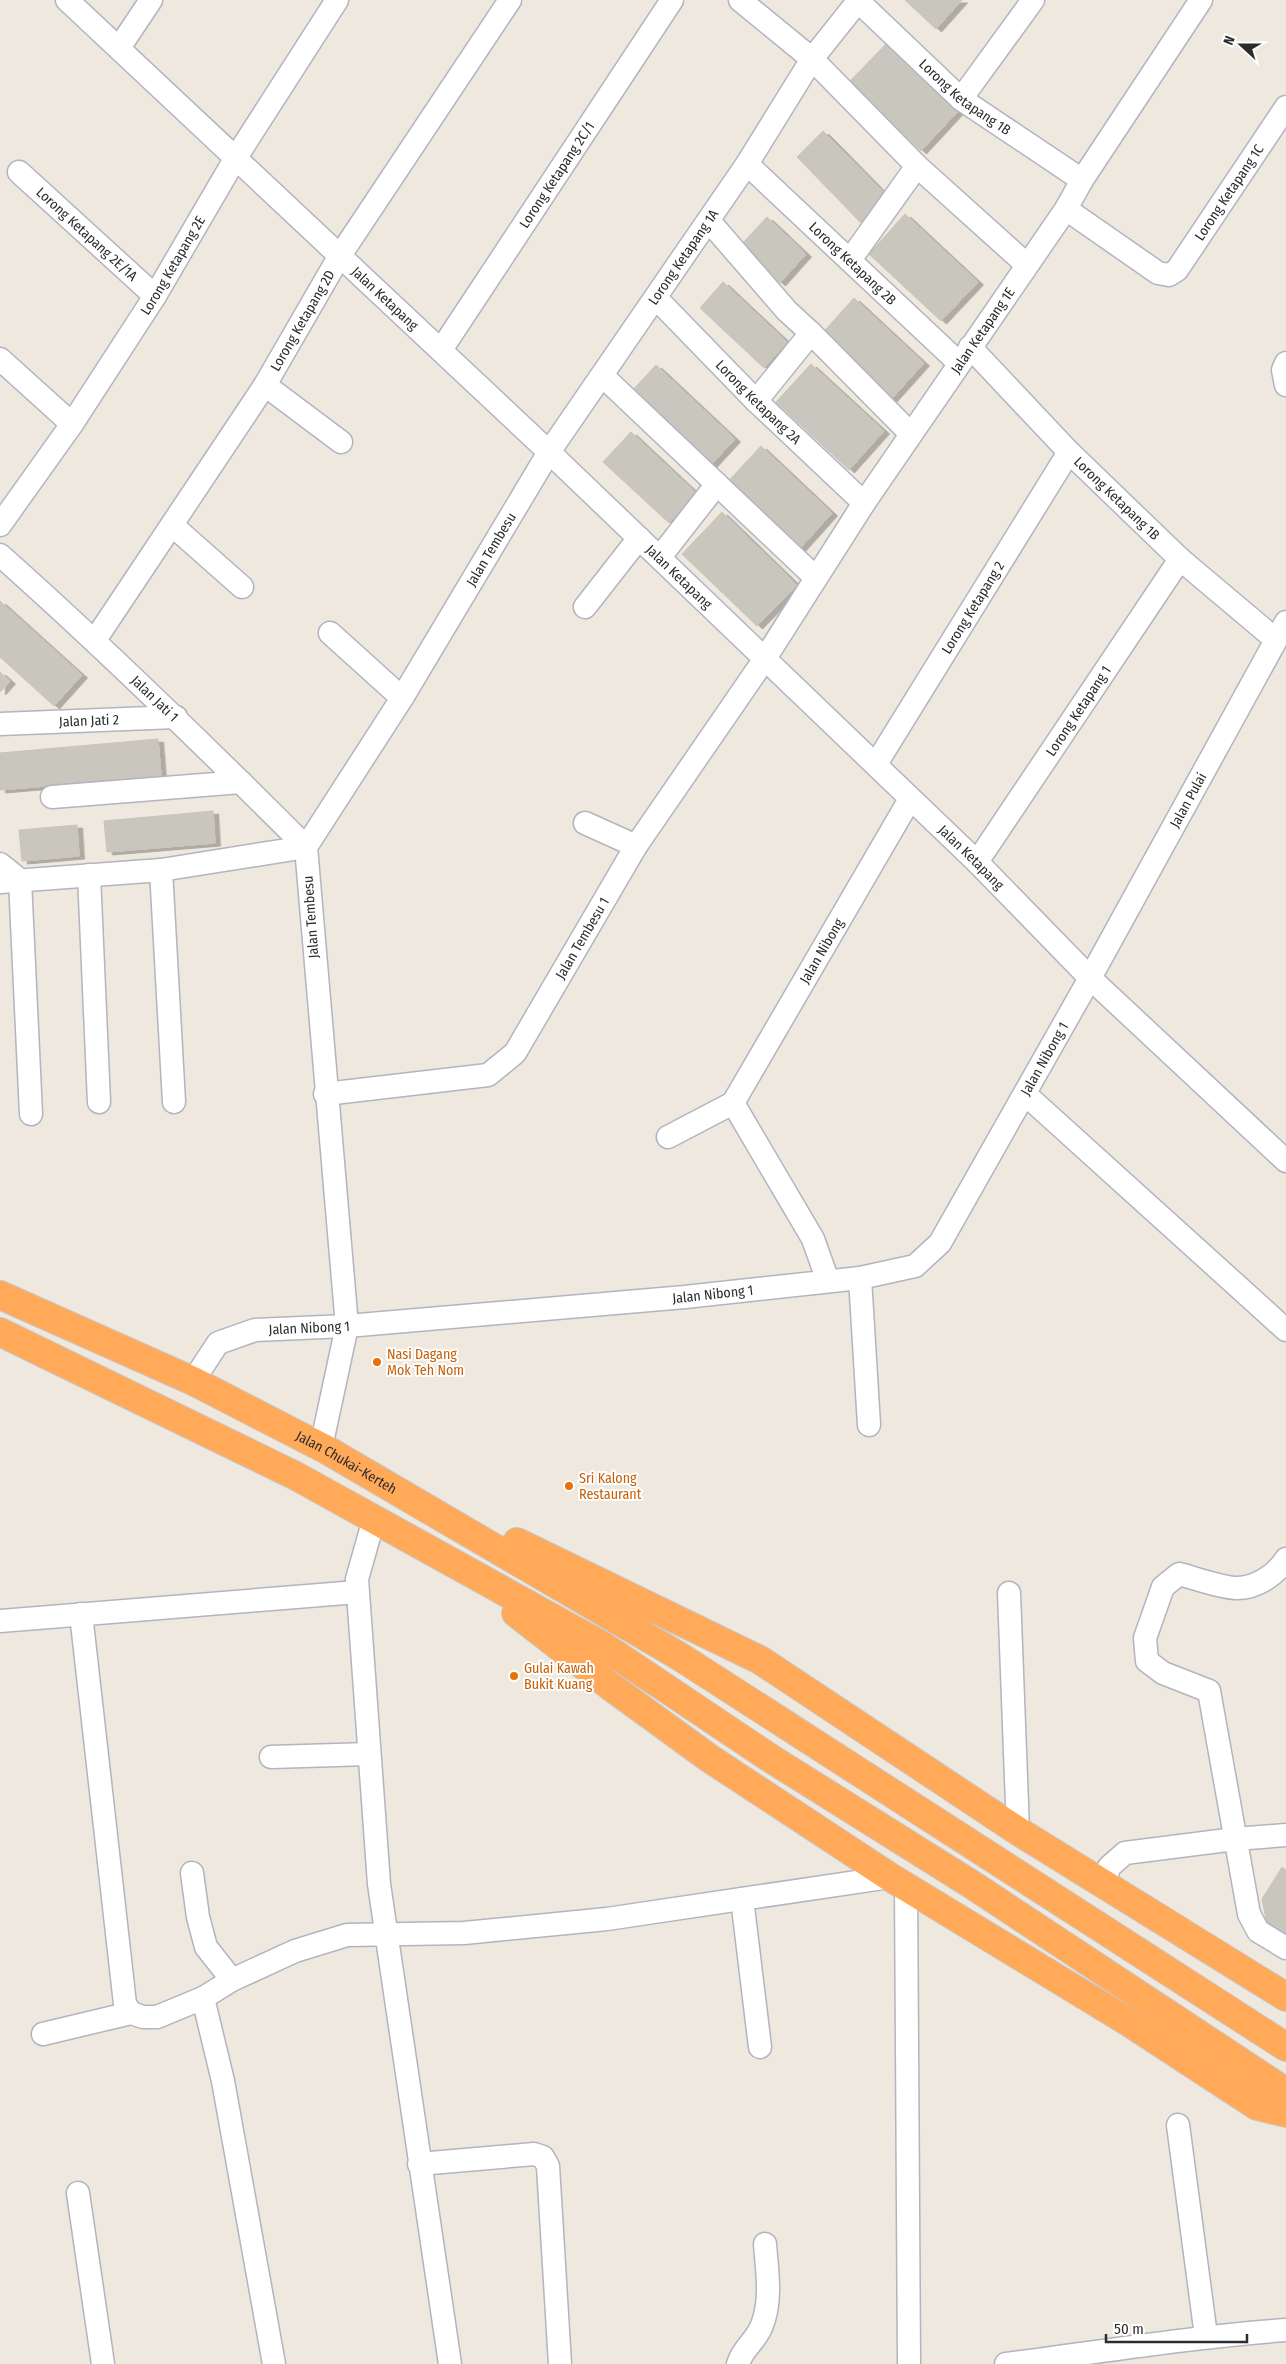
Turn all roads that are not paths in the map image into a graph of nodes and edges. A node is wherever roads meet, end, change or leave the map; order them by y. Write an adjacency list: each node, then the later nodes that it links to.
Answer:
1 (67, 0): 10 (street, Jalan Ketapang)
2 (151, 0): 10 (street)
3 (337, 0): 14 (street, Lorong Ketapang 2E)
4 (510, 0): 21 (street, Lorong Ketapang 2D)
5 (672, 0): 27 (street, Lorong Ketapang 2C/1)
6 (740, 0): 11 (street)
7 (1033, 0): 12 (street)
8 (1201, 0): 18 (street, Jalan Ketapang 1E)
9 (859, 1): 11 (street, Lorong Ketapang 1A); 12 (street, Lorong Ketapang 1B)
10 (119, 48): 14 (street, Jalan Ketapang)
11 (812, 59): 15 (street, Lorong Ketapang 1A); 16 (street)
12 (961, 99): 18 (street, Lorong Ketapang 1B)
13 (1286, 107): 19 (street, Lorong Ketapang 1C)
14 (235, 158): 21 (street, Jalan Ketapang); 24 (street, Lorong Ketapang 2E)
15 (747, 164): 20 (street, Lorong Ketapang 1A); 22 (street, Lorong Ketapang 2B)
16 (917, 166): 22 (street); 23 (street)
17 (19, 172): 24 (street, Lorong Ketapang 2E/1A)
18 (1082, 180): 19 (street, Jalan Ketapang 1E)
19 (1066, 209): 23 (street, Jalan Ketapang 1E)
20 (709, 221): 25 (street, Lorong Ketapang 1A); 26 (street)
21 (339, 257): 27 (street, Jalan Ketapang); 32 (street, Lorong Ketapang 2D)
22 (850, 260): 28 (street, Lorong Ketapang 2B)
23 (1027, 265): 28 (street, Jalan Ketapang 1E)
24 (154, 296): 35 (street, Lorong Ketapang 2E)
25 (656, 298): 34 (street, Lorong Ketapang 2A); 38 (street, Lorong Ketapang 1A)
26 (811, 333): 34 (street); 36 (street)
27 (441, 350): 38 (street, Jalan Ketapang)
28 (965, 355): 36 (street, Jalan Ketapang 1E); 39 (street, Lorong Ketapang 1B)
29 (0, 359): 35 (street)
30 (1286, 363): 33 (street)
31 (609, 382): 40 (street)
32 (265, 385): 37 (street); 43 (street, Lorong Ketapang 2D)
33 (1286, 385)
34 (756, 401): 41 (street, Lorong Ketapang 2A)
35 (72, 424): 42 (street, Lorong Ketapang 2E)
36 (911, 434): 41 (street, Jalan Ketapang 1E)
37 (342, 442)
38 (549, 452): 44 (street, Jalan Ketapang); 55 (street, Jalan Tembesu)
39 (1069, 452): 47 (street, Lorong Ketapang 1B); 58 (street, Lorong Ketapang 2)
40 (716, 484): 46 (street); 48 (street)
41 (864, 502): 48 (street, Jalan Ketapang 1E)
42 (0, 525)
43 (172, 525): 49 (street); 53 (street, Lorong Ketapang 2D)
44 (639, 538): 46 (street, Jalan Ketapang); 50 (street)
45 (0, 555): 53 (street, Jalan Jati 1)
46 (660, 557): 54 (street, Jalan Ketapang)
47 (1180, 559): 51 (street, Lorong Ketapang 1B); 65 (street, Lorong Ketapang 1)
48 (816, 578): 54 (street, Jalan Ketapang 1E)
49 (242, 587)
50 (584, 607)
51 (1281, 631): 70 (street, Jalan Pulai)
52 (330, 633): 55 (street)
53 (95, 640): 56 (street, Jalan Jati 1)
54 (764, 660): 58 (street, Jalan Ketapang); 63 (street, Jalan Tembesu 1)
55 (402, 698): 64 (street, Jalan Tembesu)
56 (176, 717): 57 (street, Jalan Jati 2); 59 (street, Jalan Jati 1)
57 (0, 724)
58 (876, 764): 61 (street, Jalan Ketapang)
59 (241, 782): 60 (street); 64 (street, Jalan Jati 1)
60 (52, 797)
61 (910, 799): 65 (street, Jalan Ketapang); 75 (street, Jalan Nibong)
62 (585, 823): 63 (street)
63 (636, 846): 71 (street, Jalan Tembesu 1)
64 (306, 847): 67 (street); 71 (street, Jalan Tembesu)
65 (977, 862): 70 (street, Jalan Ketapang)
66 (0, 864): 69 (street)
67 (161, 870): 68 (street); 74 (street)
68 (89, 875): 69 (street); 73 (street)
69 (10, 881): 76 (street)
70 (1090, 978): 72 (street, Jalan Nibong 1); 78 (street, Jalan Ketapang)
71 (325, 1094): 82 (street, Jalan Tembesu)
72 (1025, 1094): 79 (street, Jalan Nibong 1); 83 (street)
73 (99, 1102)
74 (174, 1102)
75 (733, 1103): 77 (street); 80 (street)
76 (31, 1114)
77 (668, 1137)
78 (1286, 1161)
79 (860, 1278): 80 (street, Jalan Nibong 1); 86 (street)
80 (828, 1281): 82 (street, Jalan Nibong 1)
81 (0, 1295): 85 (highway, Jalan Chukai-Kerteh)
82 (347, 1326): 85 (street, Jalan Nibong 1); 87 (street, Jalan Tembesu)
83 (1286, 1330)
84 (0, 1332): 88 (highway)
85 (193, 1381): 87 (highway, Jalan Chukai-Kerteh)
86 (870, 1425)
87 (324, 1448): 97 (highway); 112 (highway, Jalan Chukai-Kerteh)
88 (374, 1519): 89 (highway); 91 (street)
89 (442, 1556): 101 (highway); 113 (highway)
90 (1286, 1559): 98 (street)
91 (357, 1592): 93 (street); 95 (street)
92 (1009, 1593): 97 (street)
93 (81, 1614): 94 (street); 109 (street)
94 (0, 1621)
95 (369, 1754): 96 (street); 104 (street)
96 (271, 1757)
97 (1018, 1831): 102 (highway)
98 (1235, 1839): 99 (street); 102 (street); 105 (street)
99 (1282, 1839)
100 (192, 1873): 106 (street)
101 (898, 1882): 103 (street); 114 (highway); 130 (street)
102 (1105, 1885): 107 (highway)
103 (742, 1899): 104 (street); 111 (street)
104 (386, 1935): 106 (street); 119 (street)
105 (1286, 1948)
106 (232, 1980): 108 (street)
107 (1286, 1997)
108 (203, 1998): 109 (street); 126 (street)
109 (131, 2013): 110 (street)
110 (43, 2034)
111 (760, 2047)
112 (1286, 2047)
113 (1286, 2092)
114 (1257, 2106): 115 (highway); 116 (highway); 118 (highway)
115 (1286, 2113)
116 (1286, 2124)
117 (1178, 2125): 123 (street)
118 (1286, 2130)
119 (419, 2164): 127 (street); 128 (street)
120 (78, 2193): 125 (street)
121 (765, 2244): 129 (street)
122 (1286, 2330): 123 (street)
123 (1206, 2336): 124 (street)
124 (1152, 2355): 131 (street)
125 (102, 2364)
126 (274, 2364)
127 (450, 2364)
128 (560, 2364)
129 (738, 2364)
130 (908, 2364)
131 (1006, 2364)

